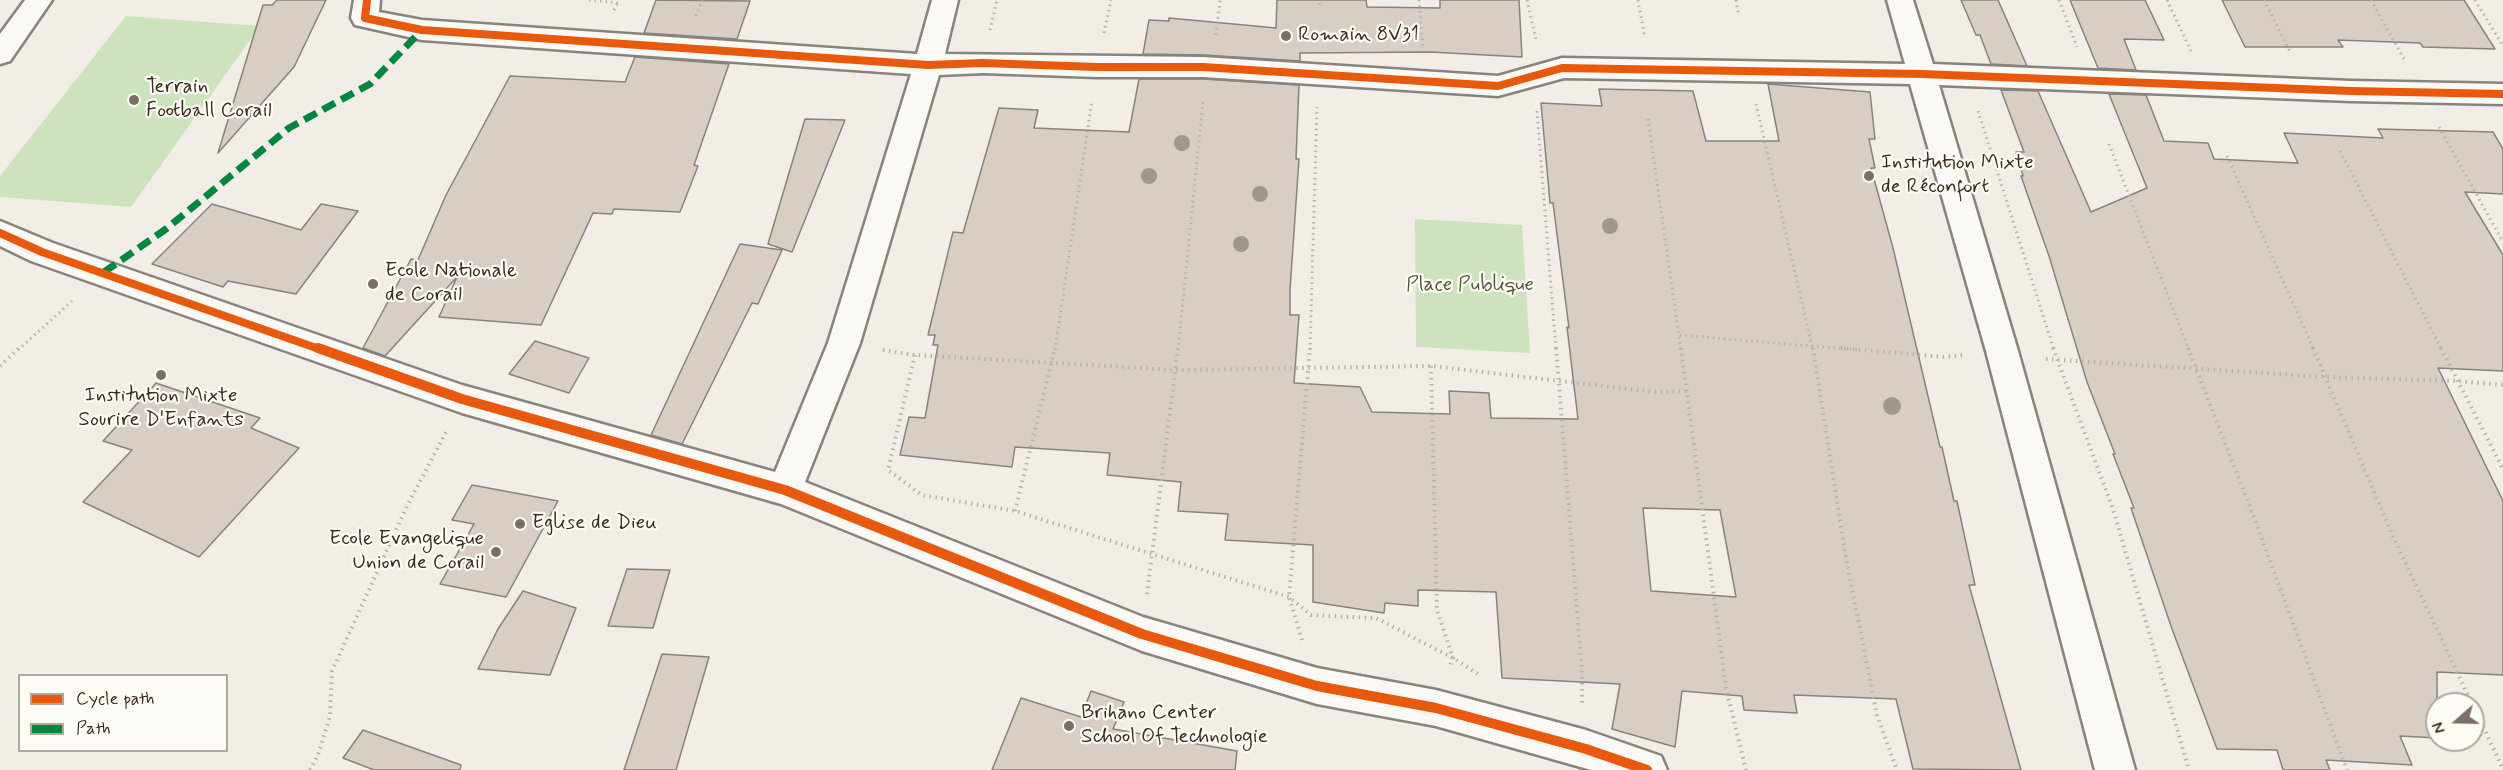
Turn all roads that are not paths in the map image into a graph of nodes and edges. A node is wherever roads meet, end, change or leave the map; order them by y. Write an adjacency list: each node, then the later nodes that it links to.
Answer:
1 (39, 0): 5 (street)
2 (367, 0): 6 (street)
3 (945, 0): 6 (street)
4 (1900, 0): 7 (street)
5 (0, 54)
6 (928, 65): 7 (street); 10 (street)
7 (1922, 74): 8 (street); 12 (street)
8 (2503, 94)
9 (0, 233): 10 (street)
10 (784, 490): 11 (street)
11 (1647, 770)
12 (2115, 770)

